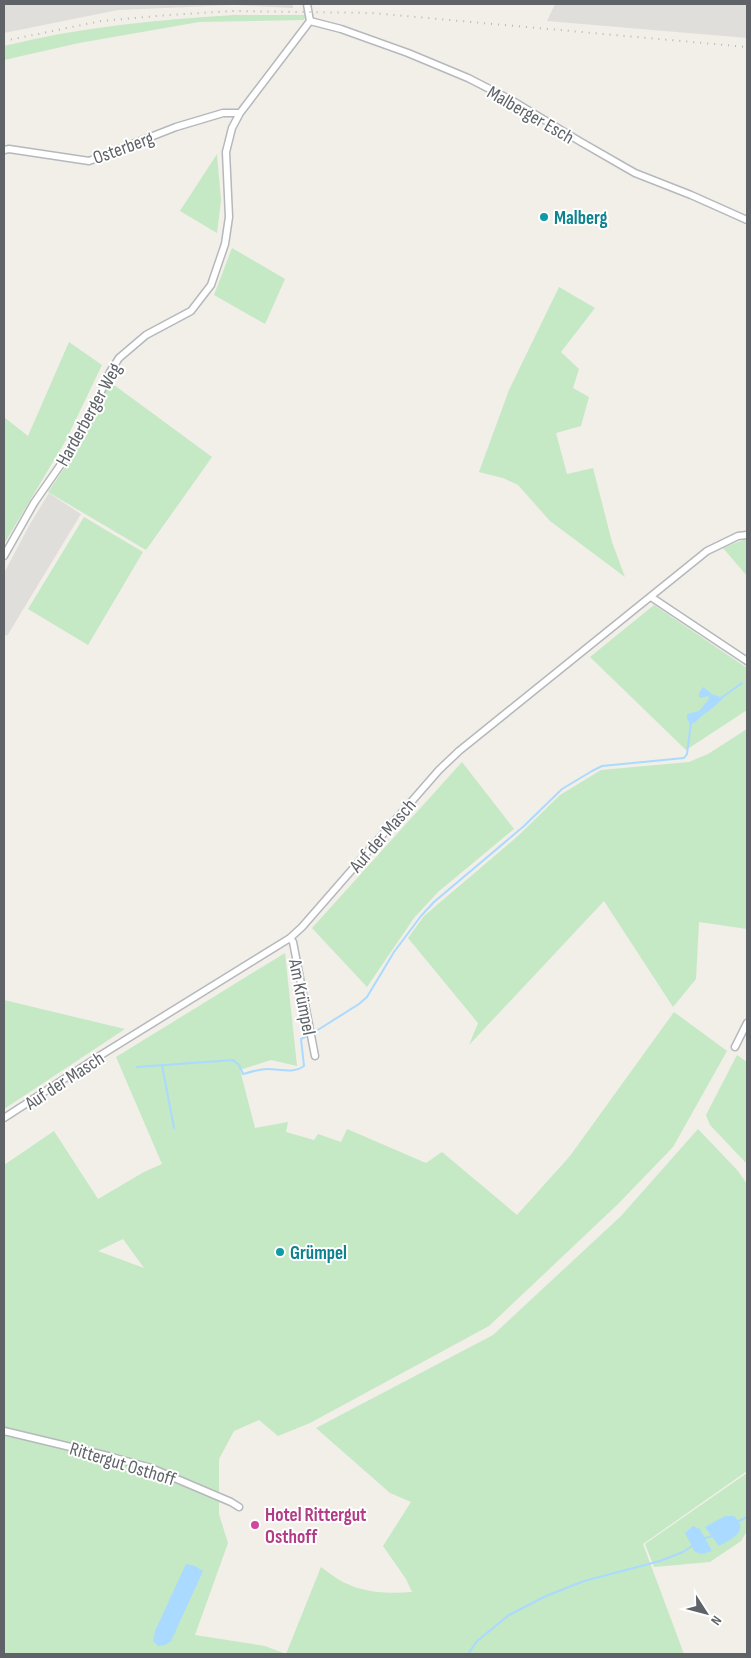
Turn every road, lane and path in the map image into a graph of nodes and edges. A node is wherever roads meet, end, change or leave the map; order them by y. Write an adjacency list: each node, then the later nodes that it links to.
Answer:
1 (307, 4): 2 (street)
2 (310, 21): 3 (street, Harderberger Weg); 5 (street, Malberger Esch)
3 (240, 113): 4 (street, Osterberg); 7 (street, Harderberger Weg)
4 (4, 150)
5 (747, 220)
6 (747, 535): 8 (street, Auf der Masch)
7 (4, 556)
8 (652, 597): 9 (street); 10 (street, Auf der Masch)
9 (747, 661)
10 (290, 938): 13 (street, Am Krümpel); 14 (street, Auf der Masch)
11 (747, 1023): 12 (street)
12 (735, 1047)
13 (315, 1056)
14 (4, 1118)
15 (4, 1431): 16 (street, Rittergut Osthoff)
16 (239, 1507)

